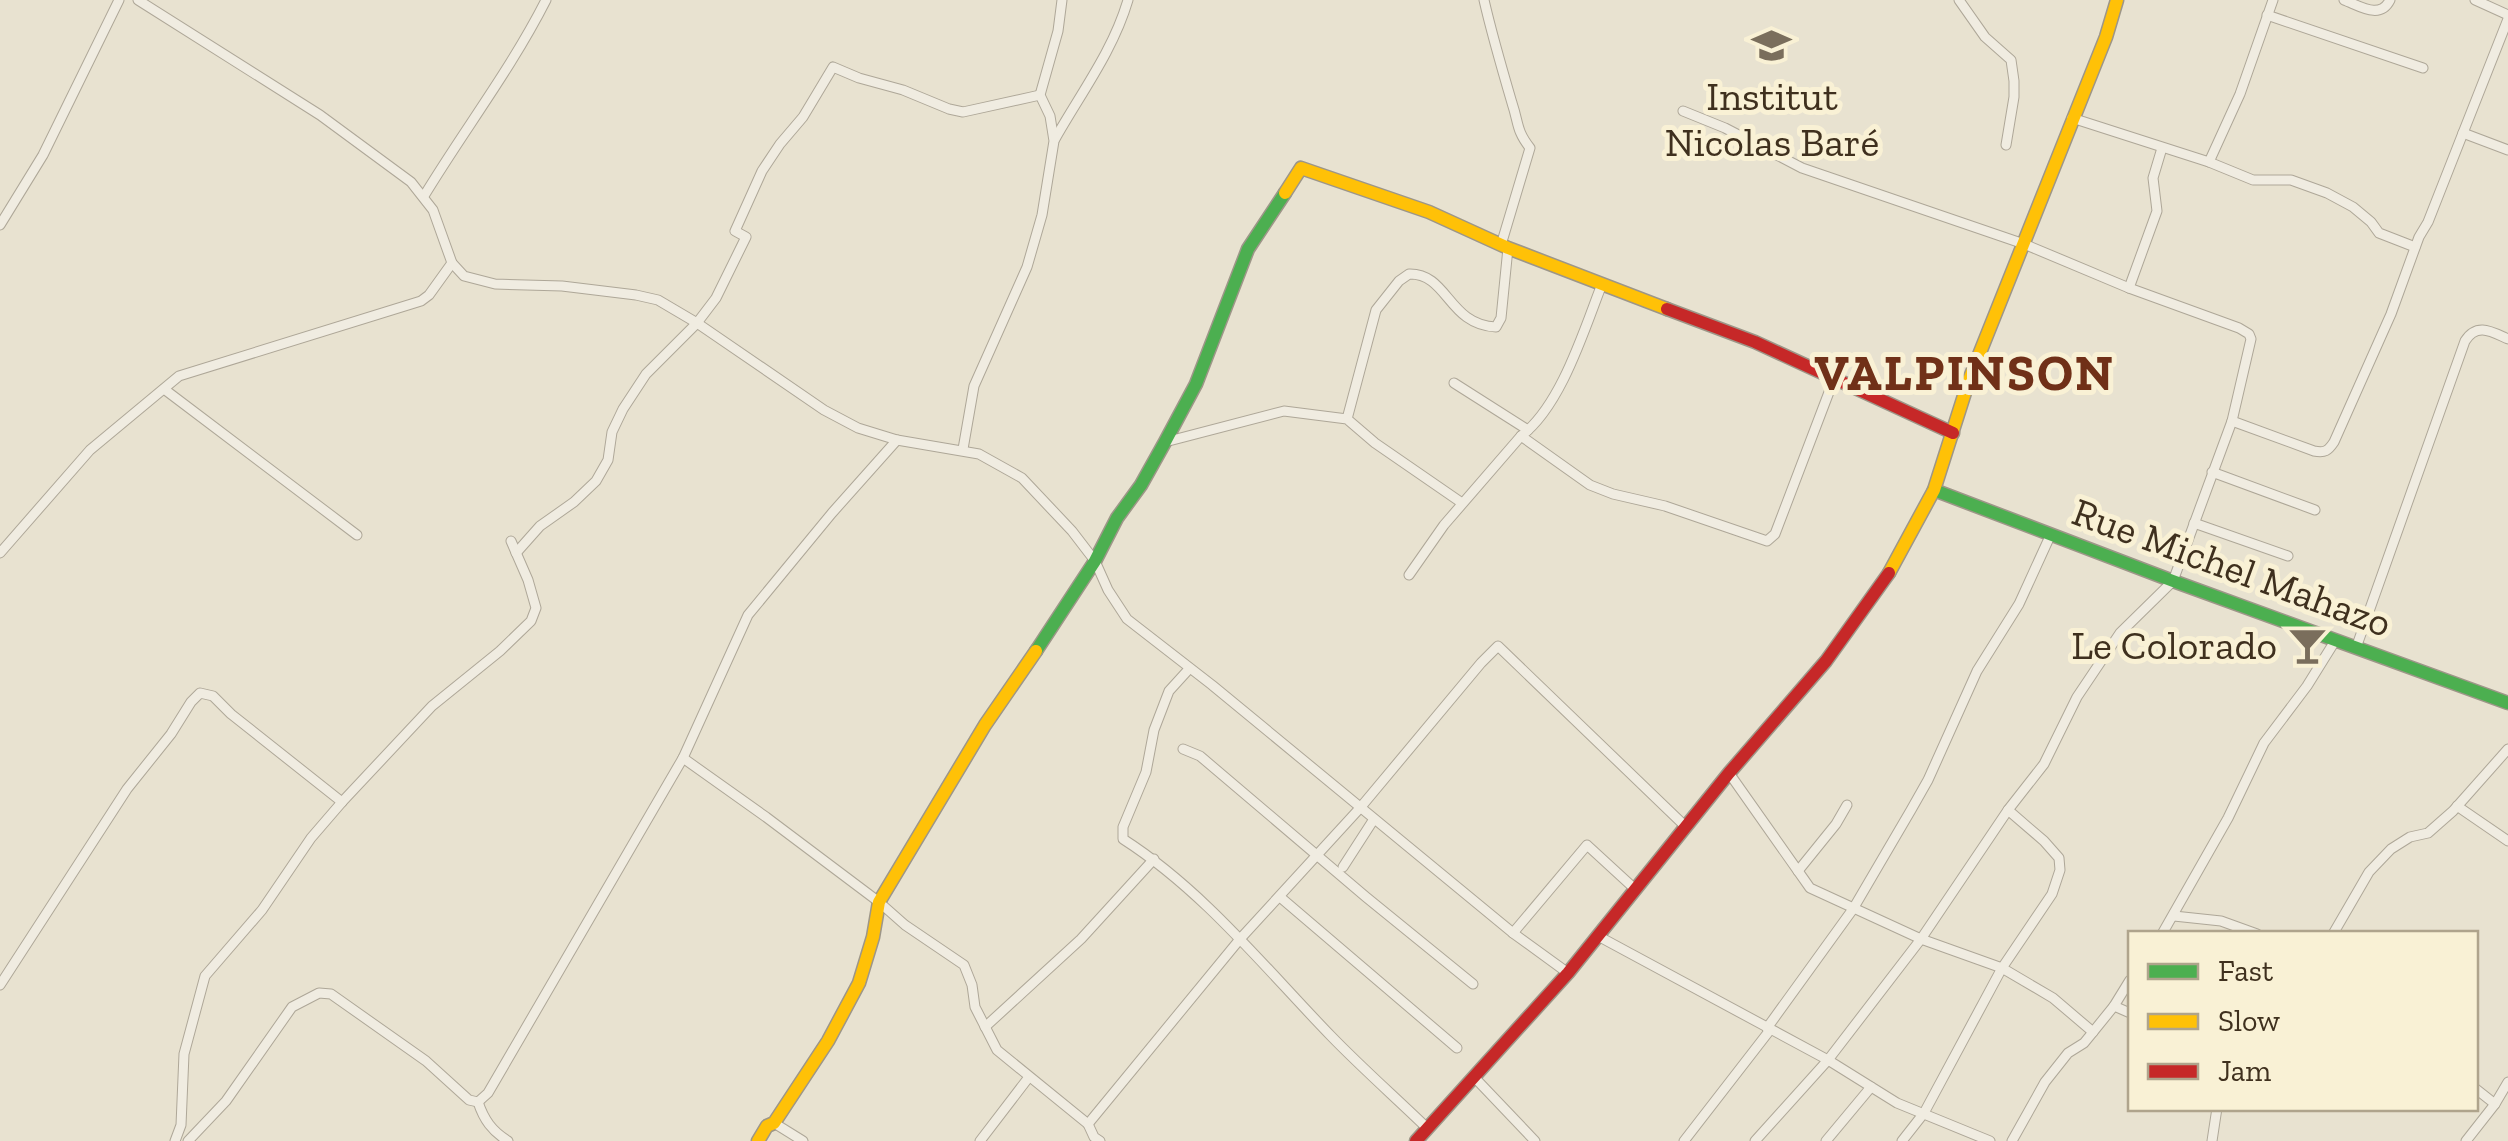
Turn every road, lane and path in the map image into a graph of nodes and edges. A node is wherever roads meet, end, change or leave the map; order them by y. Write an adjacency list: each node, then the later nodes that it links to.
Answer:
1 (119, 0): 26 (street)
2 (138, 0): 25 (street)
3 (546, 0): 25 (street)
4 (1062, 0): 16 (street)
5 (1128, 0): 20 (street)
6 (1484, 0): 28 (street)
7 (1959, 0): 21 (street)
8 (2117, 0): 18 (street)
9 (2273, 0): 13 (street)
10 (2344, 0): 11 (street)
11 (2390, 0)
12 (2475, 0): 14 (street)
13 (2267, 15): 15 (street); 24 (street)
14 (2507, 22): 19 (street)
15 (2423, 68)
16 (1040, 95): 20 (street); 33 (street)
17 (1684, 111): 27 (street)
18 (2072, 118): 22 (street); 27 (street)
19 (2463, 132): 23 (street); 29 (street)
20 (1054, 140): 44 (street)
21 (2006, 145)
22 (2162, 148): 24 (street); 32 (street)
23 (2508, 150)
24 (2209, 162): 29 (street)
25 (424, 196): 30 (street)
26 (0, 225)
27 (2024, 244): 32 (street); 41 (street)
28 (1505, 246): 31 (street); 38 (street); 43 (street)
29 (2416, 247): 39 (street)
30 (452, 262): 33 (street); 37 (street)
31 (1602, 284): 35 (street); 40 (street)
32 (2129, 288): 39 (street)
33 (697, 323): 42 (street); 54 (street)
34 (2508, 338): 60 (street)
35 (1834, 379): 40 (street); 41 (street)
36 (1454, 384): 40 (street)
37 (164, 390): 51 (street); 53 (street)
38 (1348, 419): 43 (street); 47 (street)
39 (2232, 421): 45 (street)
40 (1524, 433): 47 (street)
41 (1952, 433): 46 (street)
42 (897, 440): 44 (street); 65 (street)
43 (1165, 442): 56 (street)
44 (962, 450): 56 (street)
45 (2212, 472): 48 (street); 49 (street)
46 (1934, 490): 50 (street, Rue Michel Mahazo); 66 (street)
47 (1462, 503): 57 (street)
48 (2315, 510)
49 (2194, 523): 55 (street); 58 (street)
50 (2051, 534): 58 (street, Rue Michel Mahazo); 82 (street)
51 (356, 535)
52 (511, 542): 54 (street)
53 (0, 553)
54 (516, 553): 67 (street)
55 (2288, 556)
56 (1095, 560): 61 (street); 81 (street)
57 (1409, 575)
58 (2173, 581): 59 (street, Rue Michel Mahazo); 71 (street)
59 (2335, 641): 60 (street, Rue Michel Mahazo); 83 (street)
60 (2356, 648): 62 (street, Rue Michel Mahazo)
61 (1189, 669): 70 (street); 76 (street)
62 (2508, 704)
63 (1183, 749): 75 (street)
64 (2508, 749): 69 (street)
65 (683, 758): 81 (street); 108 (street)
66 (1730, 774): 73 (street); 78 (street)
67 (342, 802): 95 (street); 117 (street)
68 (1848, 805): 78 (street)
69 (2457, 806): 74 (street); 86 (street)
70 (1360, 808): 72 (street); 73 (street); 75 (street)
71 (2008, 810): 89 (street); 91 (street)
72 (1374, 819): 77 (street); 87 (street)
73 (1686, 828): 79 (street)
74 (2508, 841)
75 (1317, 856): 80 (street); 94 (street)
76 (1154, 859): 90 (street); 98 (street)
77 (1343, 867)
78 (1798, 871): 82 (street)
79 (1636, 890): 87 (street); 88 (street)
80 (1280, 897): 90 (street); 101 (street)
81 (879, 902): 98 (street); 112 (street)
82 (1853, 909): 89 (street); 99 (street)
83 (2174, 916): 84 (street); 85 (street)
84 (2164, 931)
85 (2249, 931)
86 (2334, 931)
87 (1513, 933): 92 (street)
88 (1598, 936): 92 (street); 99 (street)
89 (1921, 939): 91 (street); 102 (street)
90 (1240, 940): 113 (street); 114 (street)
91 (2002, 968): 100 (street); 111 (street)
92 (1568, 974): 104 (street)
93 (2128, 983): 96 (street)
94 (1473, 984)
95 (0, 985)
96 (2114, 1006): 97 (street); 100 (street)
97 (2128, 1012)
98 (985, 1027): 103 (street)
99 (1768, 1029): 102 (street); 125 (street)
100 (2093, 1032): 130 (street)
101 (1457, 1048)
102 (1828, 1060): 106 (street); 126 (street)
103 (1029, 1076): 113 (street); 122 (street)
104 (1474, 1078): 114 (street); 124 (street)
105 (2508, 1082): 109 (street)
106 (1871, 1087): 111 (street); 127 (street)
107 (2478, 1091): 109 (street)
108 (478, 1102): 118 (street); 119 (street)
109 (2495, 1104): 132 (street)
110 (2217, 1111): 131 (street)
111 (1924, 1113): 115 (street); 128 (street)
112 (774, 1123): 120 (street); 121 (street)
113 (1088, 1124): 116 (street)
114 (1427, 1128): 123 (street)
115 (1968, 1137): 129 (street)
116 (1095, 1140)
117 (175, 1141)
118 (188, 1141)
119 (508, 1141)
120 (758, 1141)
121 (803, 1141)
122 (980, 1141)
123 (1416, 1141)
124 (1535, 1141)
125 (1684, 1141)
126 (1754, 1141)
127 (1826, 1141)
128 (1902, 1141)
129 (1990, 1141)
130 (2012, 1141)
131 (2212, 1141)
132 (2466, 1141)

